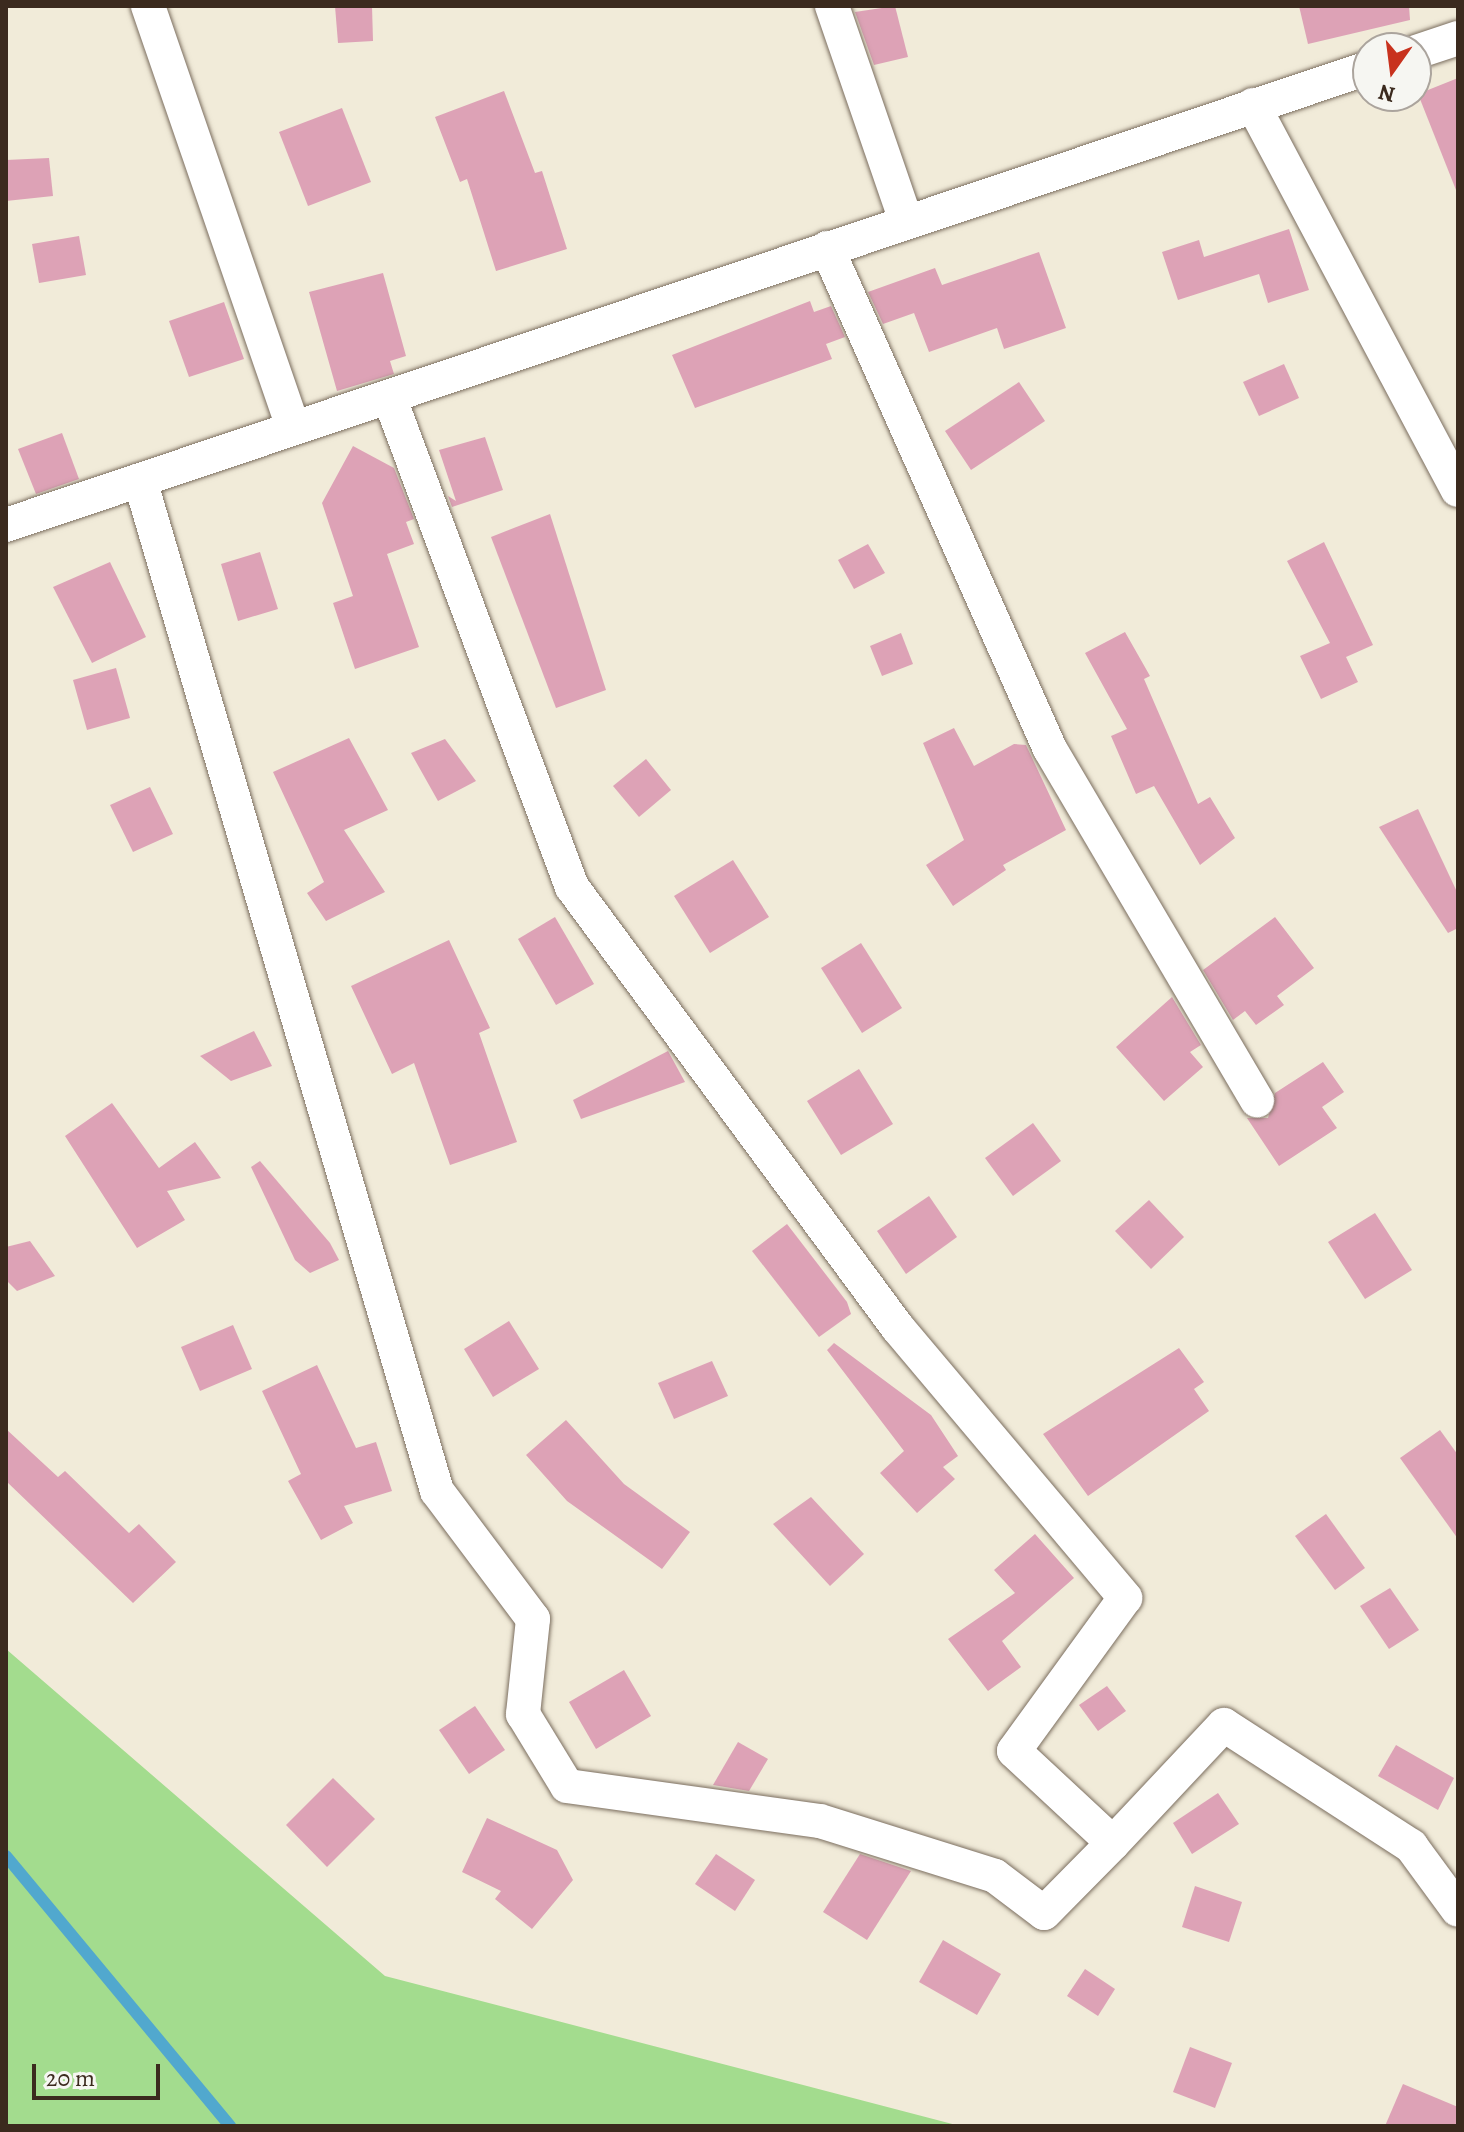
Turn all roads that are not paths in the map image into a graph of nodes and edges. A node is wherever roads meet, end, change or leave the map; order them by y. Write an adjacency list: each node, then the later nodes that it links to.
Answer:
1 (148, 6): 10 (street)
2 (832, 6): 7 (street)
3 (1458, 38): 4 (street)
4 (1432, 47)
5 (1352, 73): 6 (street)
6 (1253, 105): 7 (street); 12 (street)
7 (906, 221): 8 (street)
8 (827, 248): 9 (street); 14 (street)
9 (390, 399): 10 (street); 15 (street)
10 (292, 425): 11 (street)
11 (140, 480): 13 (street); 15 (street)
12 (1458, 490)
13 (6, 525)
14 (1257, 1101)
15 (1113, 1843): 16 (street)
16 (1458, 1910)

